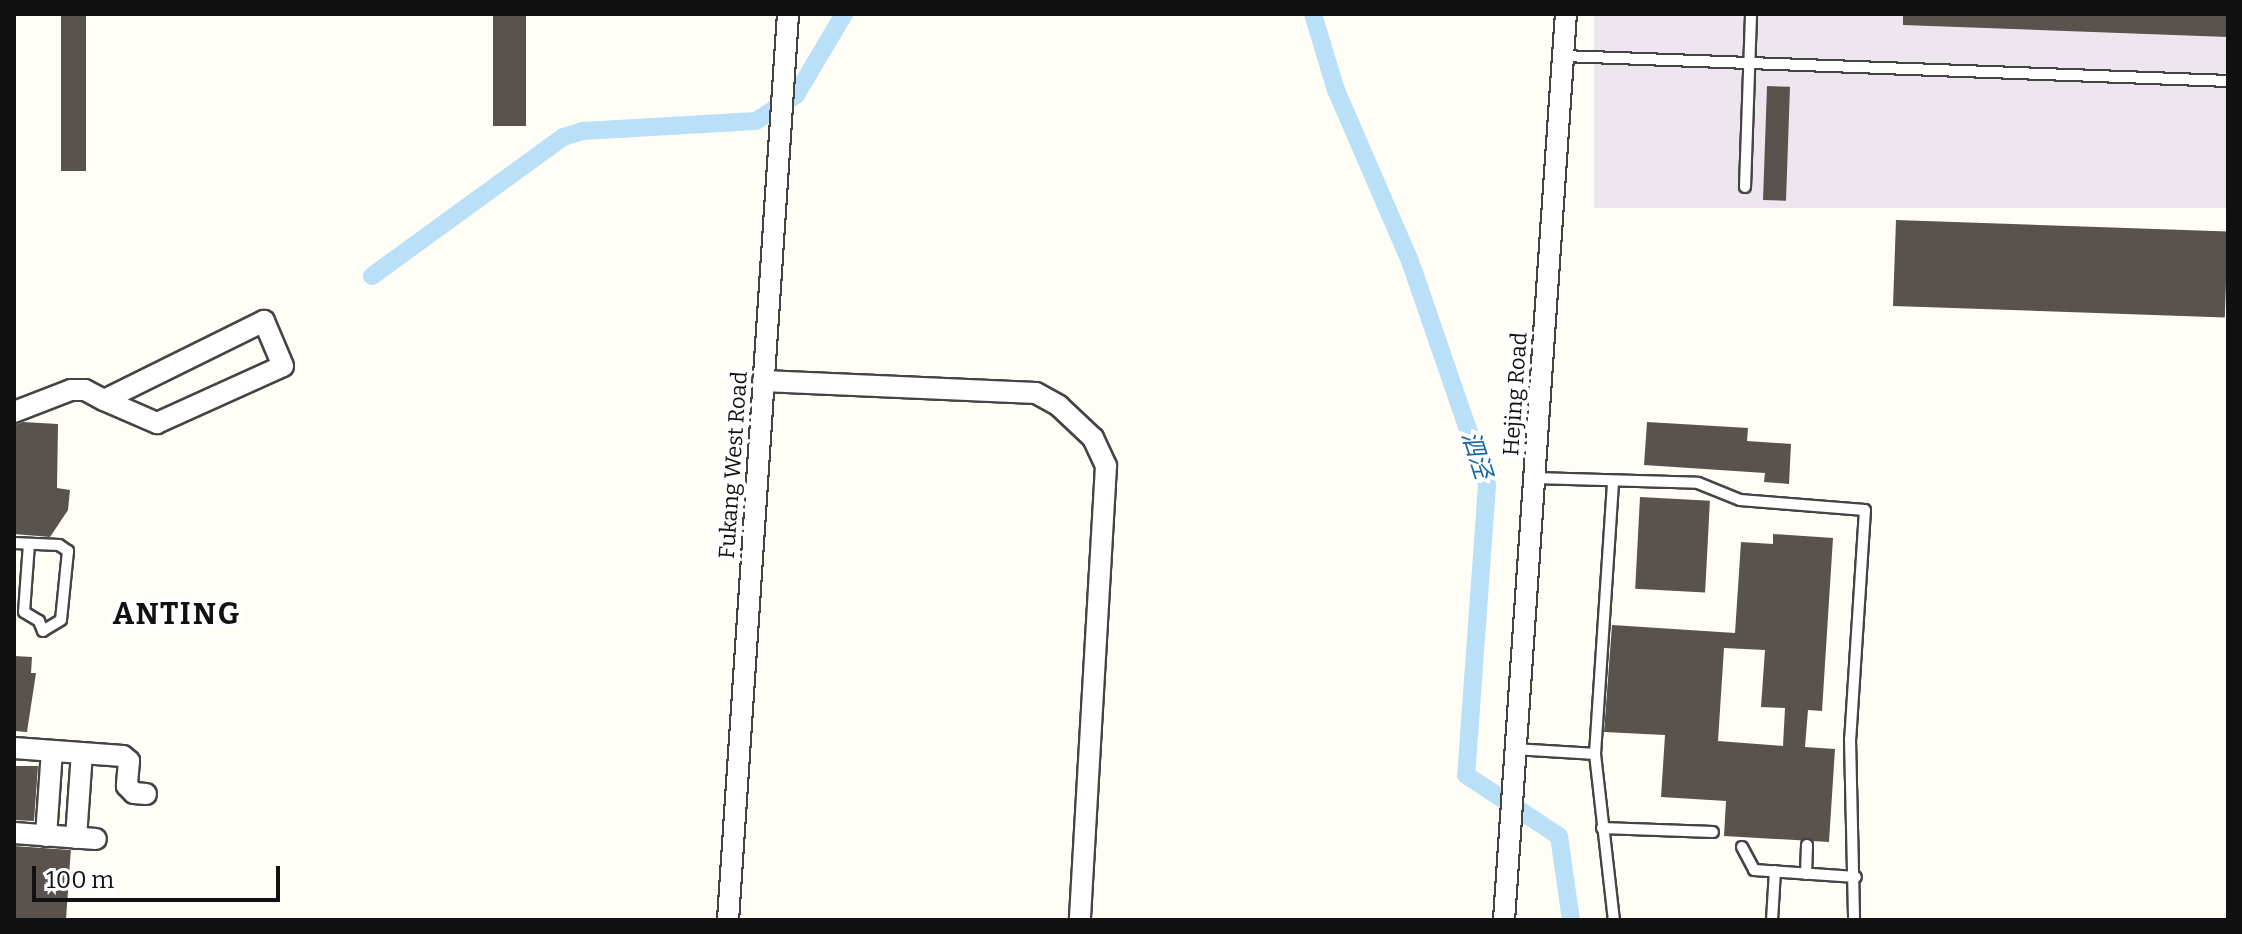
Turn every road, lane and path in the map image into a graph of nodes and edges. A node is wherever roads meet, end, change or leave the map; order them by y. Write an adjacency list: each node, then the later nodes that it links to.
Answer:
1 (788, 14): 8 (street, Fukang West Road)
2 (1566, 14): 4 (street, Hejing Road)
3 (1751, 14): 5 (lane)
4 (1563, 56): 5 (lane); 11 (street, Hejing Road)
5 (1749, 63): 6 (lane); 7 (lane)
6 (2228, 81)
7 (1745, 187)
8 (763, 381): 30 (street, Fukang West Road); 31 (street)
9 (104, 400): 9 (street); 10 (street)
10 (14, 412)
11 (1534, 478): 12 (lane); 16 (street, Hejing Road)
12 (1613, 483): 19 (lane); 29 (lane)
13 (14, 543): 14 (lane)
14 (29, 544): 14 (lane)
15 (14, 748): 17 (street)
16 (1515, 749): 19 (lane); 32 (street, Hejing Road)
17 (52, 751): 18 (street); 24 (street)
18 (82, 753): 20 (street); 24 (street)
19 (1595, 754): 21 (lane)
20 (146, 794)
21 (1602, 828): 22 (lane); 33 (lane)
22 (1713, 832)
23 (14, 833): 24 (street)
24 (46, 836)
25 (1807, 845): 28 (lane)
26 (1742, 847): 27 (lane)
27 (1775, 871): 28 (lane); 34 (lane)
28 (1806, 874): 29 (lane)
29 (1856, 877): 35 (lane)
30 (728, 920)
31 (1080, 920)
32 (1504, 920)
33 (1614, 920)
34 (1772, 920)
35 (1854, 920)

